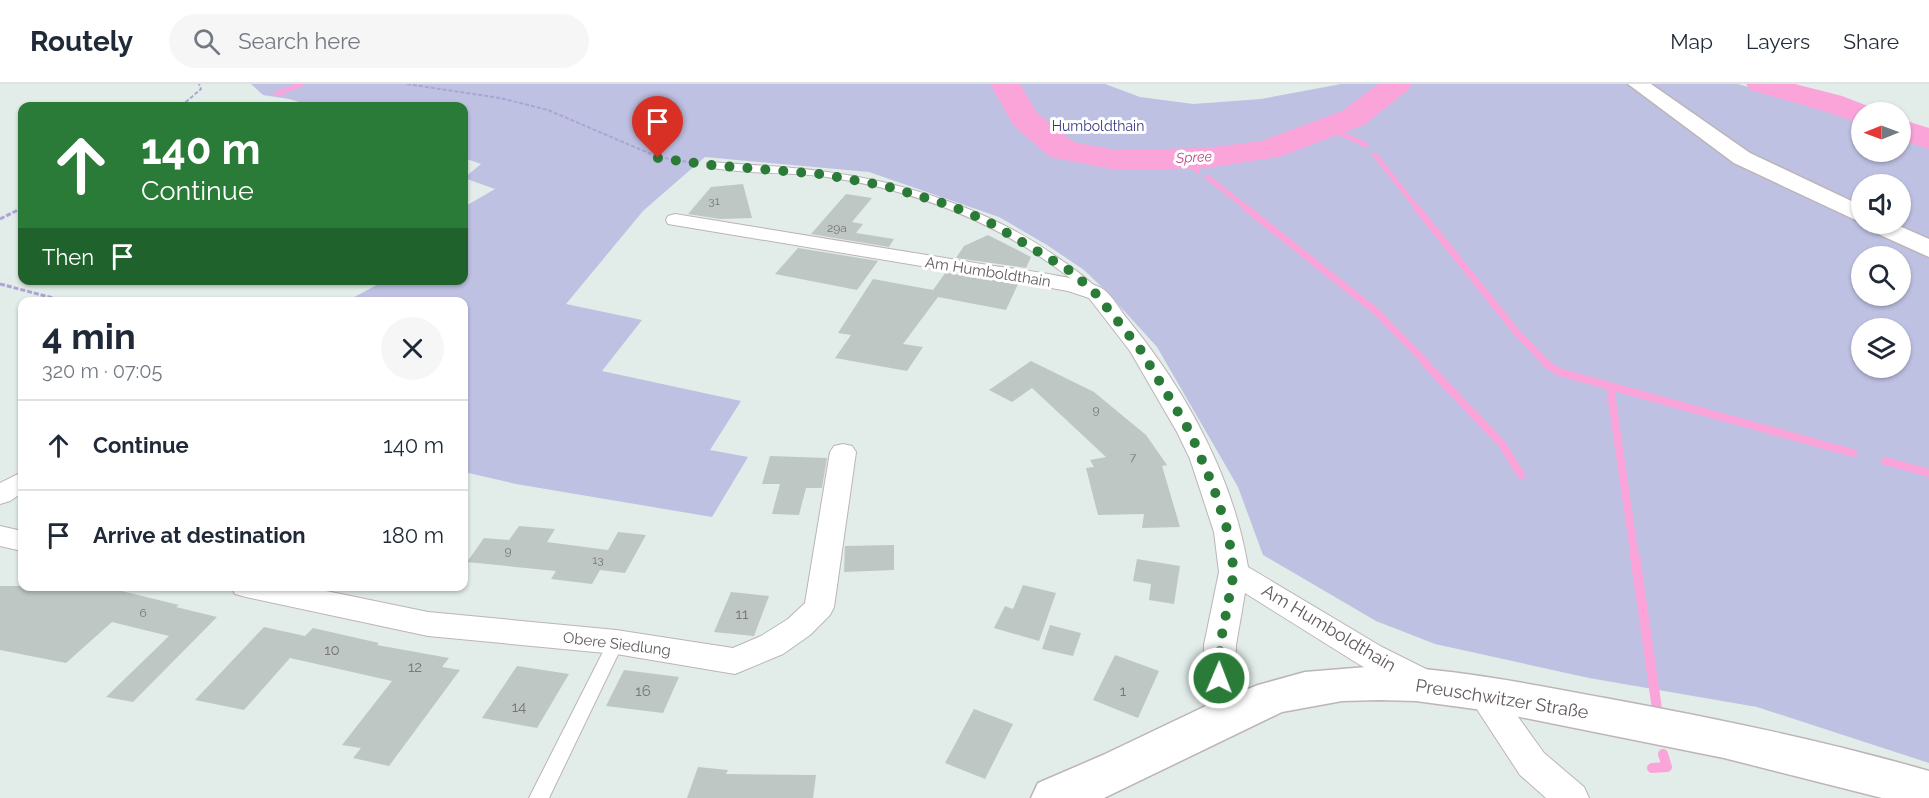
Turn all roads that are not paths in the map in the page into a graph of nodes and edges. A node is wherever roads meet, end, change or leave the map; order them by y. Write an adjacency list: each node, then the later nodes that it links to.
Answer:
1 (1638, 84): 3 (street)
2 (710, 165): 7 (lane)
3 (1851, 211)
4 (675, 220): 7 (street, Am Humboldthain)
5 (1897, 234): 6 (street)
6 (1929, 249)
7 (1096, 294): 13 (street)
8 (843, 452): 15 (street, Obere Siedlung)
9 (18, 484): 10 (street)
10 (0, 495)
11 (0, 536): 12 (street)
12 (18, 540)
13 (1234, 572): 16 (street, Am Humboldthain); 18 (street)
14 (270, 591): 15 (street, Obere Siedlung)
15 (616, 642): 21 (lane)
16 (1425, 684): 17 (street, Preuschwitzer Straße); 18 (street, Preuschwitzer Straße)
17 (1481, 692): 20 (street, Preuschwitzer Straße); 23 (street)
18 (1224, 717): 19 (street, Preuschwitzer Straße)
19 (1103, 789): 22 (street, Preuschwitzer Straße)
20 (1929, 792)
21 (539, 798)
22 (1054, 798)
23 (1571, 798)

